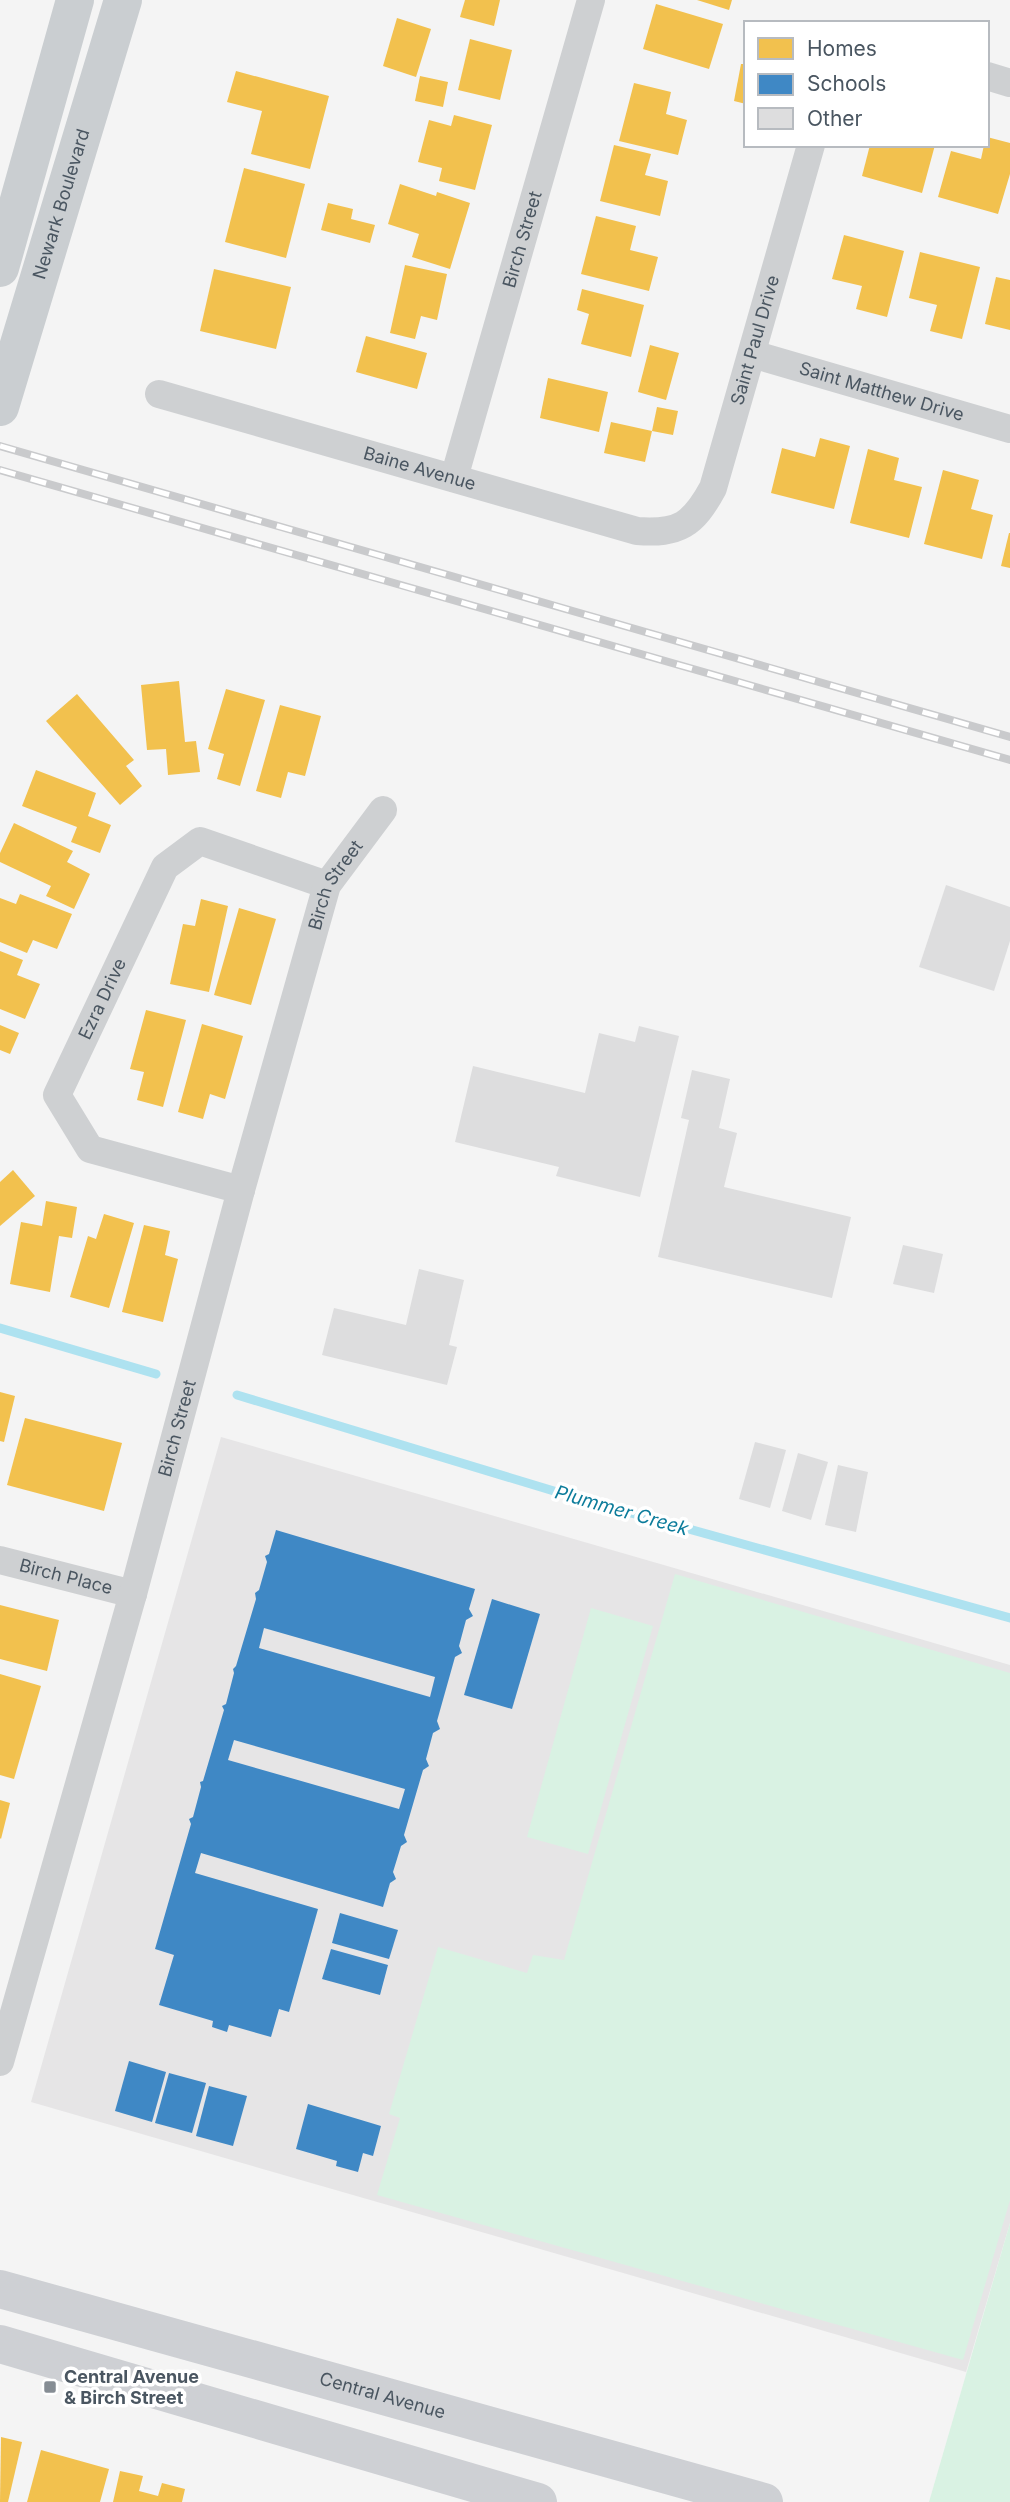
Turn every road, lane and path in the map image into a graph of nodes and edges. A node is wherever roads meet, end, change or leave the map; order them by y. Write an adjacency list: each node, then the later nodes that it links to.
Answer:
1 (75, 0): 7 (main road)
2 (123, 0): 9 (main road, Newark Boulevard)
3 (591, 0): 12 (street, Birch Street)
4 (989, 77): 5 (street)
5 (1010, 83)
6 (810, 147): 8 (street, Saint Paul Drive)
7 (0, 268)
8 (752, 354): 11 (street, Saint Matthew Drive); 13 (street, Saint Paul Drive)
9 (5, 391)
10 (159, 394): 12 (street, Baine Avenue)
11 (1010, 429)
12 (454, 478): 13 (street, Baine Avenue)
13 (682, 527)
14 (383, 810): 15 (street, Birch Street)
15 (327, 885): 16 (street, Birch Street); 16 (street, Ezra Drive)
16 (241, 1190): 18 (street, Birch Street)
17 (0, 1560): 18 (street, Birch Place)
18 (133, 1594): 19 (street, Birch Street)
19 (0, 2062)
20 (0, 2289): 23 (main road, Central Avenue)
21 (0, 2344): 22 (main road)
22 (538, 2502)
23 (764, 2502)

